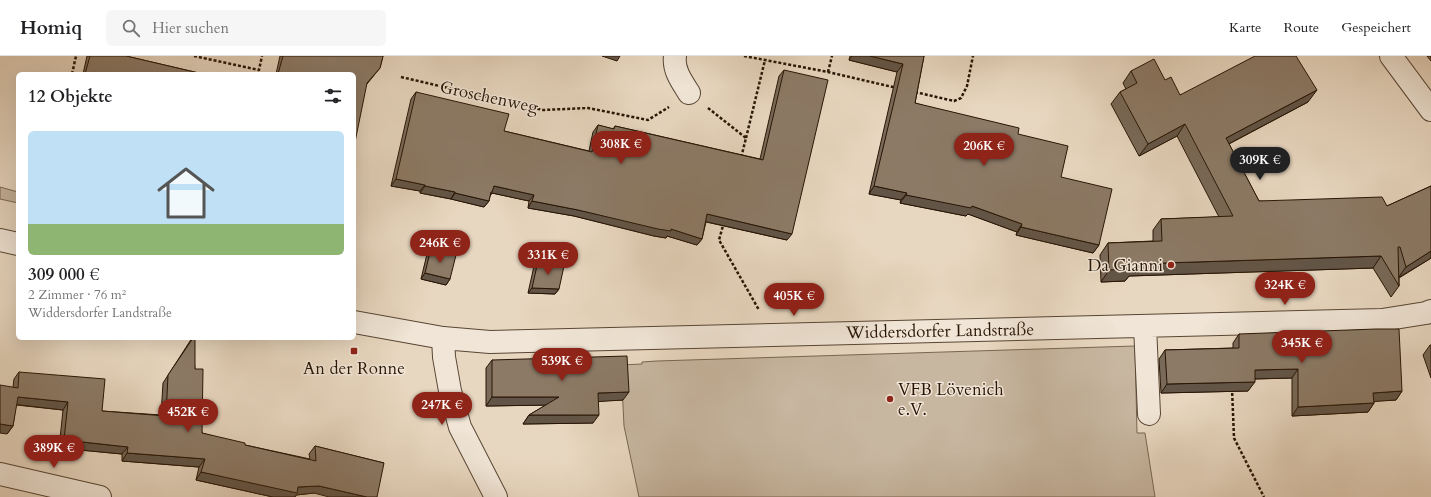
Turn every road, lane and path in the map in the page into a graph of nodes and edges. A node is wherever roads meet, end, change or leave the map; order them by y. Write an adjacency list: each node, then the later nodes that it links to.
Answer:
1 (76, 56): 11 (path)
2 (194, 56): 10 (path)
3 (262, 56): 10 (path)
4 (675, 56): 16 (street)
5 (744, 56): 9 (path)
6 (832, 56): 12 (path)
7 (973, 56): 15 (path)
8 (1390, 56): 17 (street)
9 (765, 60): 12 (path); 18 (path)
10 (259, 70)
11 (72, 72)
12 (828, 72): 14 (path)
13 (401, 77): 16 (path, Groschenweg)
14 (902, 89)
15 (910, 90)
16 (689, 93): 18 (path)
17 (1431, 110)
18 (746, 138): 19 (path)
19 (740, 160)
20 (725, 218): 26 (path)
21 (0, 240): 22 (street)
22 (16, 244)
23 (1431, 311): 25 (street, Widdersdorfer Landstraße)
24 (356, 322): 27 (street, Widdersdorfer Landstraße)
25 (1145, 326): 26 (street, Widdersdorfer Landstraße); 29 (street)
26 (773, 335): 27 (street, Widdersdorfer Landstraße)
27 (443, 338): 32 (street)
28 (1232, 385): 33 (path)
29 (1148, 414)
30 (0, 474): 31 (street)
31 (100, 497)
32 (496, 497)
33 (1264, 497)

